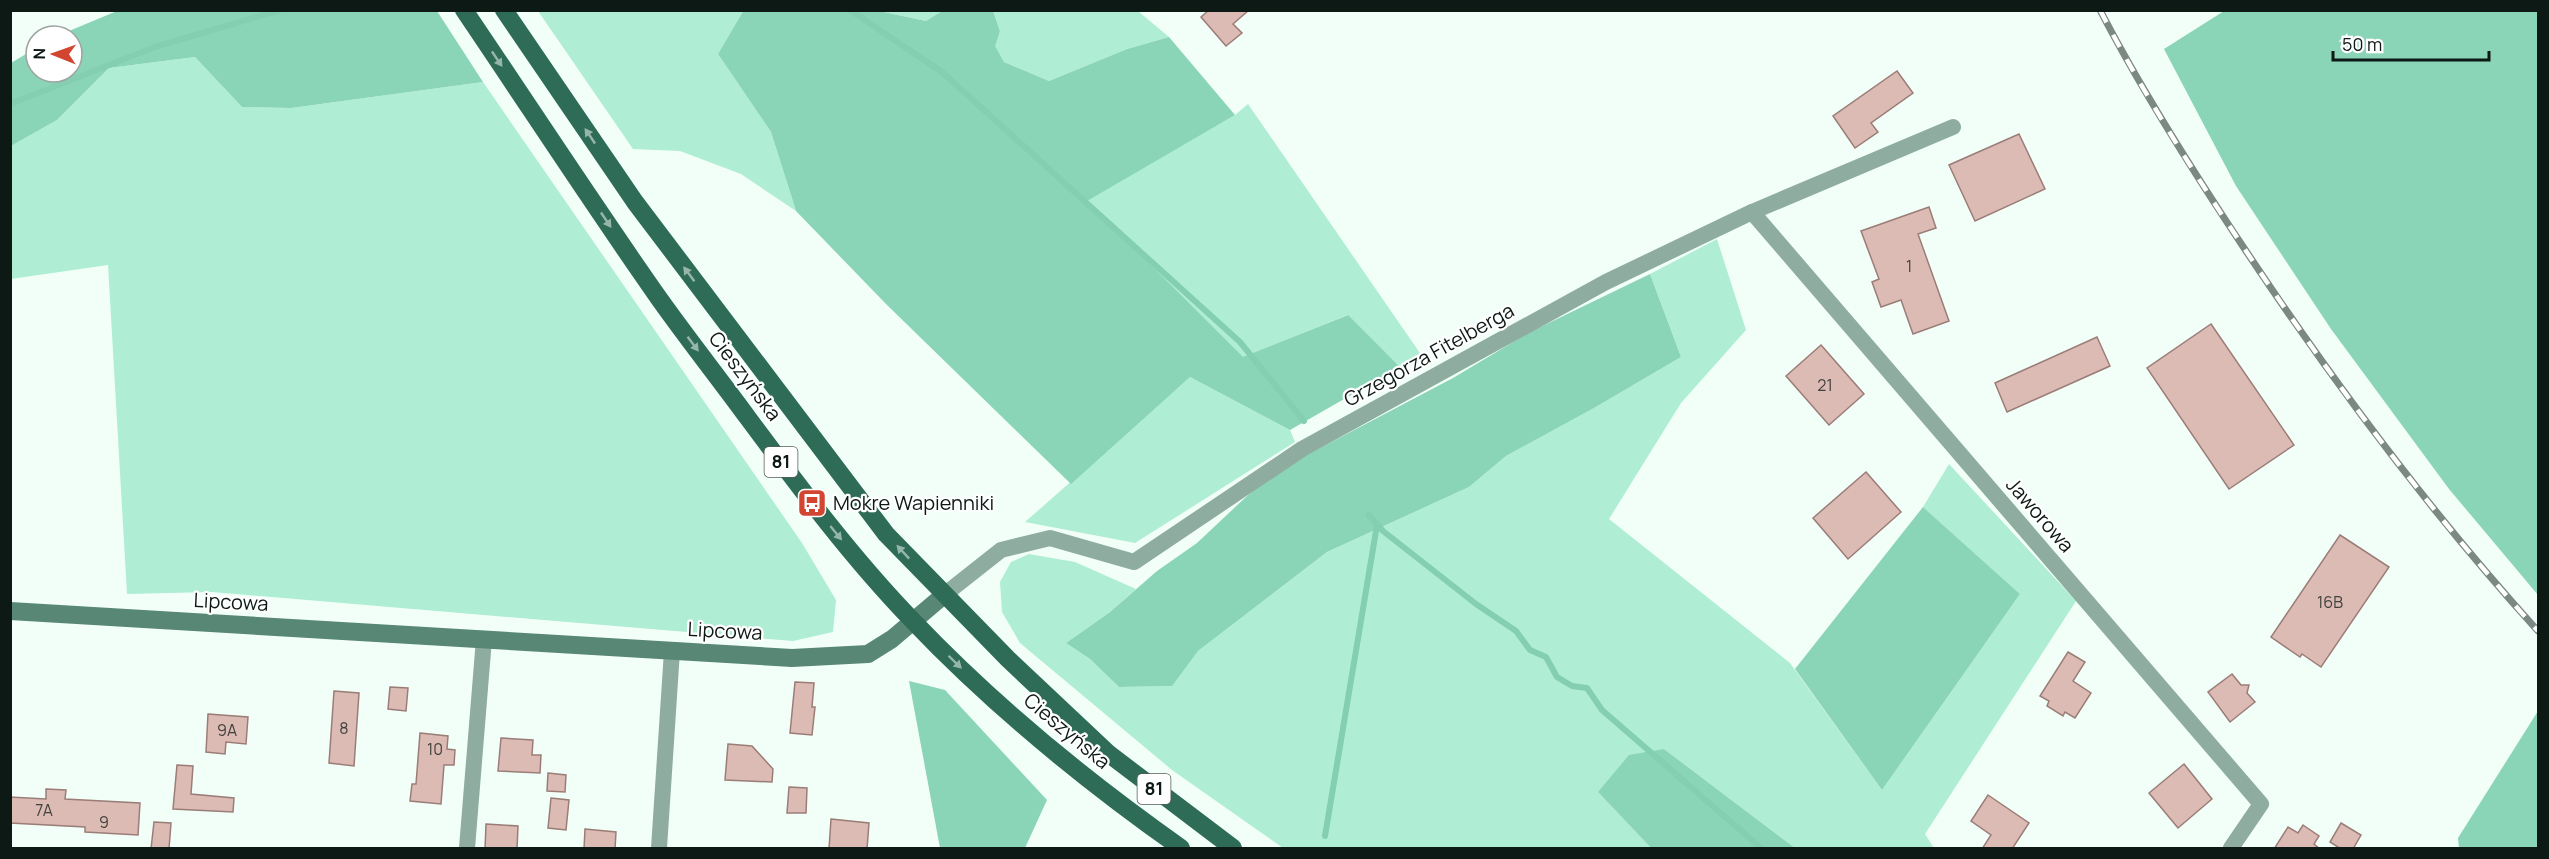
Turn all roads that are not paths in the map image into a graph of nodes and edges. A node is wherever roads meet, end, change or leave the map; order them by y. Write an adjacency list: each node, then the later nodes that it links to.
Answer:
1 (464, 10): 7 (main road, Cieszyńska / 81, one-way to 7)
2 (504, 10): 5 (main road, Cieszyńska / 81, one-way to 2)
3 (1953, 127): 4 (street, Grzegorza Fitelberga)
4 (1752, 212): 5 (street, Grzegorza Fitelberga); 14 (street, Jaworowa)
5 (944, 595): 7 (street, Lipcowa); 13 (main road, Cieszyńska / 81)
6 (10, 611): 8 (street, Lipcowa)
7 (913, 621): 9 (street, Lipcowa); 10 (main road, Cieszyńska / 81, one-way to 10)
8 (484, 639): 9 (street, Lipcowa); 11 (street)
9 (672, 651): 12 (street)
10 (1168, 844)
11 (467, 849)
12 (659, 849)
13 (1233, 849)
14 (2231, 849)

